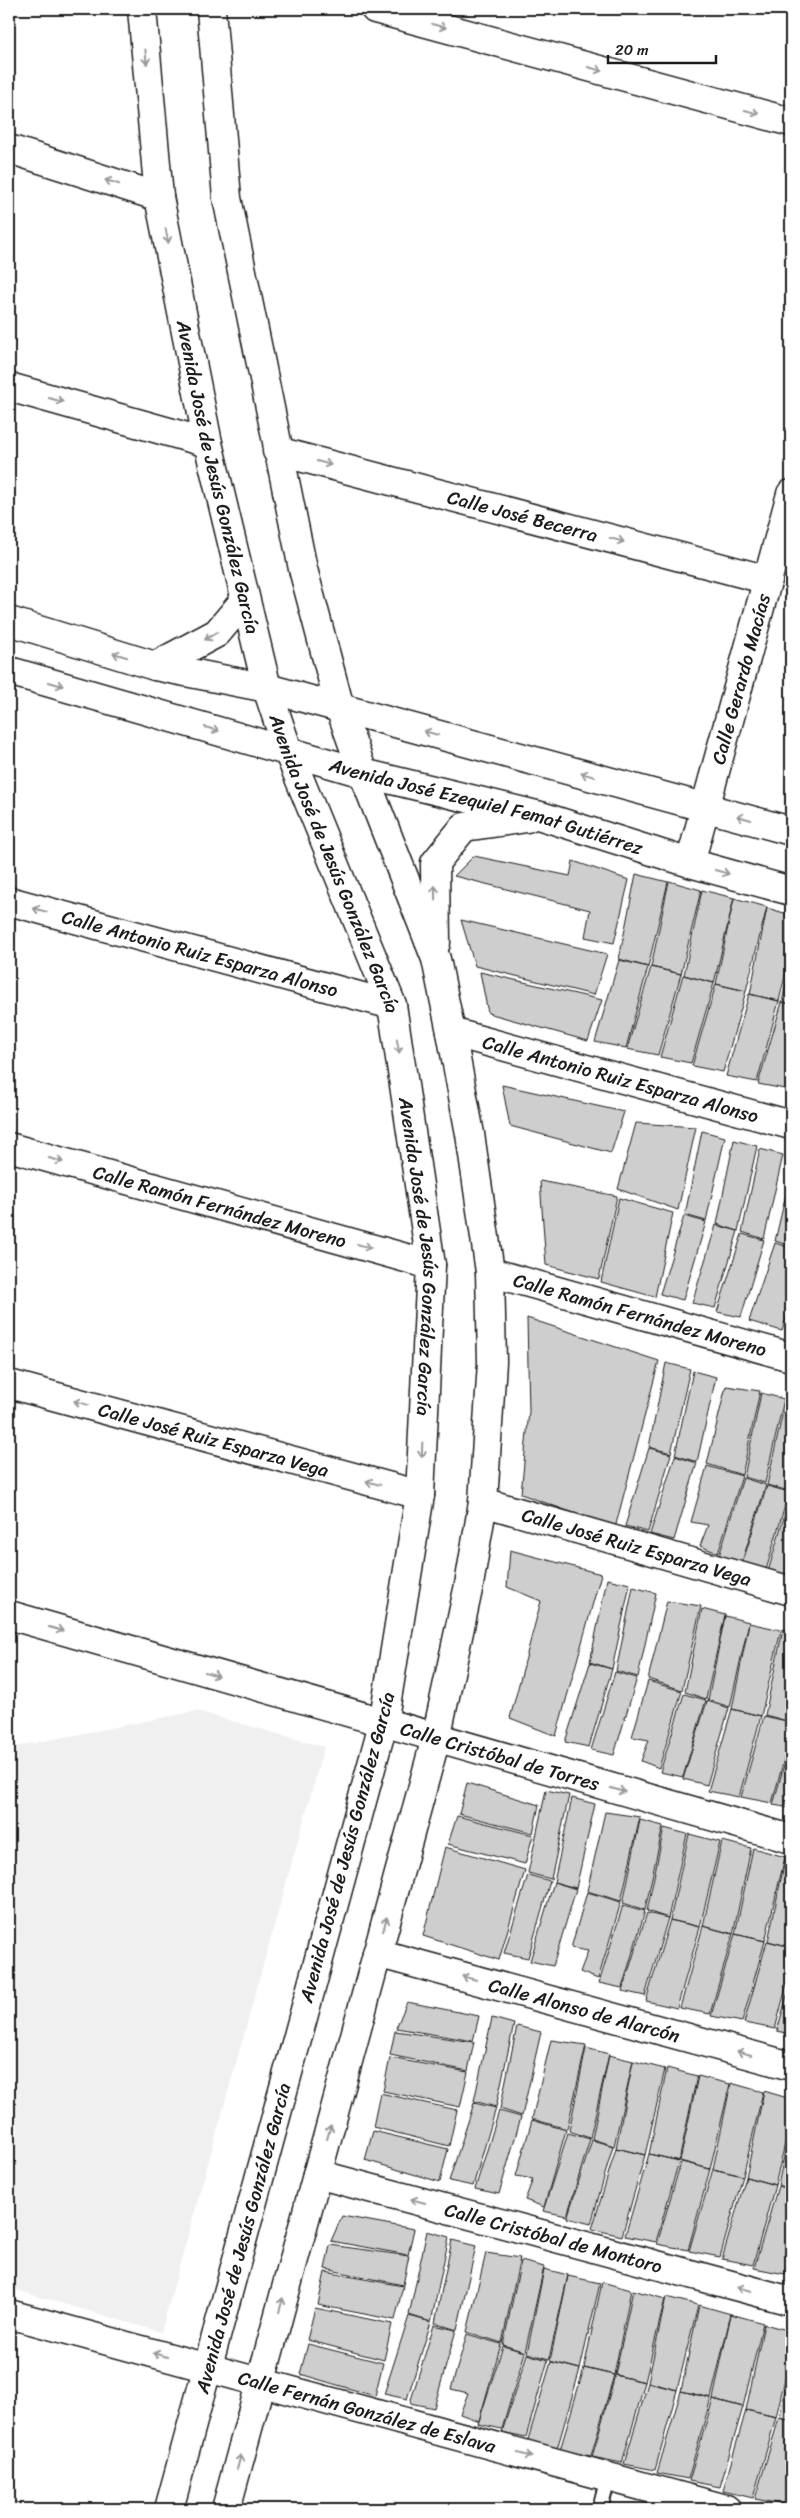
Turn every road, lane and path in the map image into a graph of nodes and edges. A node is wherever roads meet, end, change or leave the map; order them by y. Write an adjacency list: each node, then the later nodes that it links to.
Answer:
1 (142, 9): 6 (street, Avenida José de Jesús González García, one-way to 6)
2 (211, 9): 9 (street)
3 (375, 9): 4 (street, one-way to 4)
4 (791, 122)
5 (9, 149): 6 (street, one-way to 5)
6 (159, 197): 8 (street, Avenida José de Jesús González García, one-way to 8)
7 (9, 387): 8 (street, one-way to 8)
8 (208, 443): 12 (street, Avenida José de Jesús González García)
9 (277, 451): 11 (street, Calle José Becerra, one-way to 11); 17 (street)
10 (791, 494): 11 (street, Calle Gerardo Macías)
11 (768, 580): 20 (street, Calle Gerardo Macías)
12 (244, 601): 14 (street, one-way to 14); 16 (street, Avenida José de Jesús González García)
13 (9, 621): 14 (street, one-way to 13)
14 (155, 666): 16 (street)
15 (9, 671): 18 (street, Avenida José Ezequiel Femat Gutiérrez, one-way to 18)
16 (267, 688): 17 (street); 18 (street, Avenida José de Jesús González García)
17 (340, 708): 19 (street); 20 (street, one-way to 17)
18 (288, 751): 19 (street, Avenida José Ezequiel Femat Gutiérrez); 27 (street, Avenida José de Jesús González García)
19 (363, 774): 21 (street, Avenida José Ezequiel Femat Gutiérrez); 26 (street)
20 (706, 807): 22 (street, one-way to 20); 23 (street, Calle Gerardo Macías)
21 (541, 816): 23 (street, Avenida José Ezequiel Femat Gutiérrez); 26 (street, one-way to 21)
22 (791, 831)
23 (690, 863): 24 (street, Avenida José Ezequiel Femat Gutiérrez, one-way to 24)
24 (791, 891)
25 (9, 901): 27 (street, Calle Antonio Ruiz Esparza Alonso, one-way to 25)
26 (436, 959): 28 (street)
27 (392, 1005): 31 (street, Avenida José de Jesús González García, one-way to 31)
28 (451, 1032): 29 (street, Calle Antonio Ruiz Esparza Alonso); 32 (street)
29 (791, 1125)
30 (9, 1147): 31 (street, Calle Ramón Fernández Moreno, one-way to 31)
31 (431, 1265): 35 (street, Avenida José de Jesús González García, one-way to 35)
32 (490, 1272): 33 (street, Calle Ramón Fernández Moreno); 36 (street)
33 (791, 1356)
34 (9, 1384): 35 (street, Calle José Ruiz Esparza Vega, one-way to 34)
35 (420, 1495): 39 (street, Avenida José de Jesús González García)
36 (483, 1502): 37 (street, Calle José Ruiz Esparza Vega); 40 (street)
37 (791, 1592)
38 (9, 1615): 39 (street, Calle Cristóbal de Torres, one-way to 39)
39 (383, 1724): 40 (street, Calle Cristóbal de Torres); 47 (street, Avenida José de Jesús González García)
40 (436, 1738): 41 (street, Calle Cristóbal de Torres, one-way to 41); 42 (street, one-way to 40)
41 (791, 1839)
42 (377, 1953): 43 (street, Calle Alonso de Alarcón, one-way to 42); 44 (street, one-way to 42)
43 (791, 2066)
44 (317, 2174): 45 (street, Calle Cristóbal de Montoro, one-way to 44); 48 (street, one-way to 44)
45 (791, 2301)
46 (9, 2314): 47 (street, Calle Fernán González de Eslava, one-way to 46)
47 (207, 2368): 48 (street, Calle Fernán González de Eslava); 50 (street, Avenida José de Jesús González García)
48 (260, 2383): 49 (street, Calle Fernán González de Eslava, one-way to 49); 51 (street, one-way to 48)
49 (608, 2477): 52 (lane); 53 (street, Calle Fernán González de Eslava)
50 (169, 2509)
51 (226, 2509)
52 (600, 2509)
53 (726, 2509)

